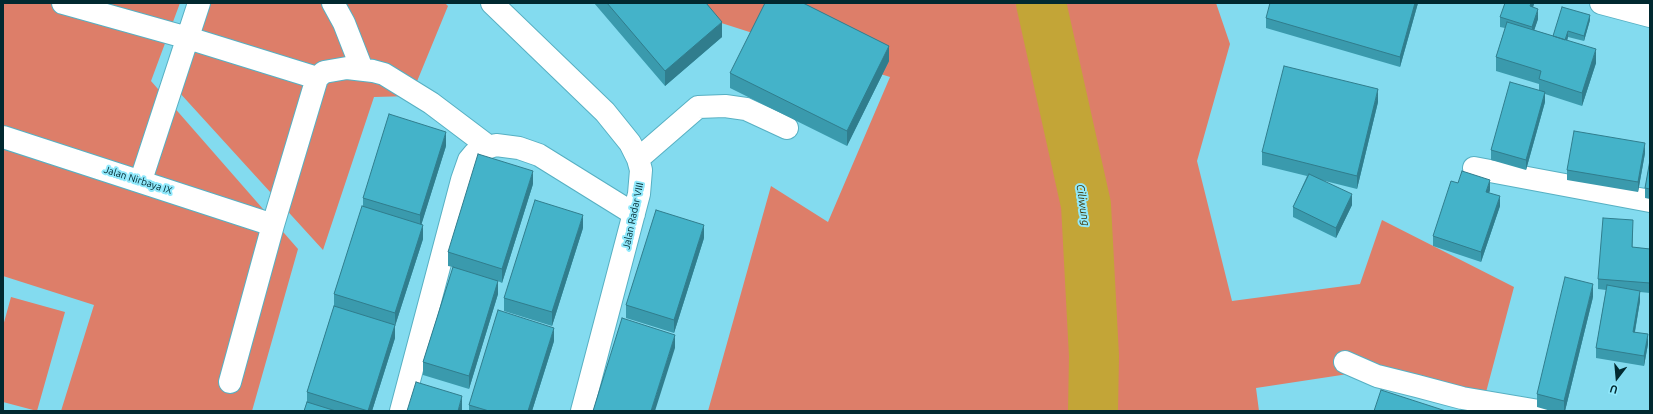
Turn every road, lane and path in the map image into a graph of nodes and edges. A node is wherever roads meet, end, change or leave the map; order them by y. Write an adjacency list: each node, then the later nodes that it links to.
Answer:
1 (63, 3): 7 (street)
2 (199, 3): 7 (street)
3 (333, 3): 8 (street)
4 (492, 3): 13 (street, Jalan Radar VIII)
5 (1602, 3): 6 (street)
6 (1650, 16)
7 (188, 38): 9 (street); 15 (street)
8 (362, 69): 9 (street); 12 (street)
9 (317, 78): 18 (street)
10 (787, 128): 13 (street)
11 (3, 137): 15 (street, Jalan Nirbaya IX)
12 (488, 146): 17 (street); 21 (street)
13 (638, 159): 17 (street, Jalan Radar VIII)
14 (1474, 168): 16 (street)
15 (141, 180): 18 (street, Jalan Nirbaya IX)
16 (1650, 202)
17 (634, 214): 22 (street, Jalan Radar VIII)
18 (273, 225): 20 (street)
19 (1345, 362): 23 (street)
20 (230, 382)
21 (401, 411)
22 (582, 411)
23 (1538, 411)

